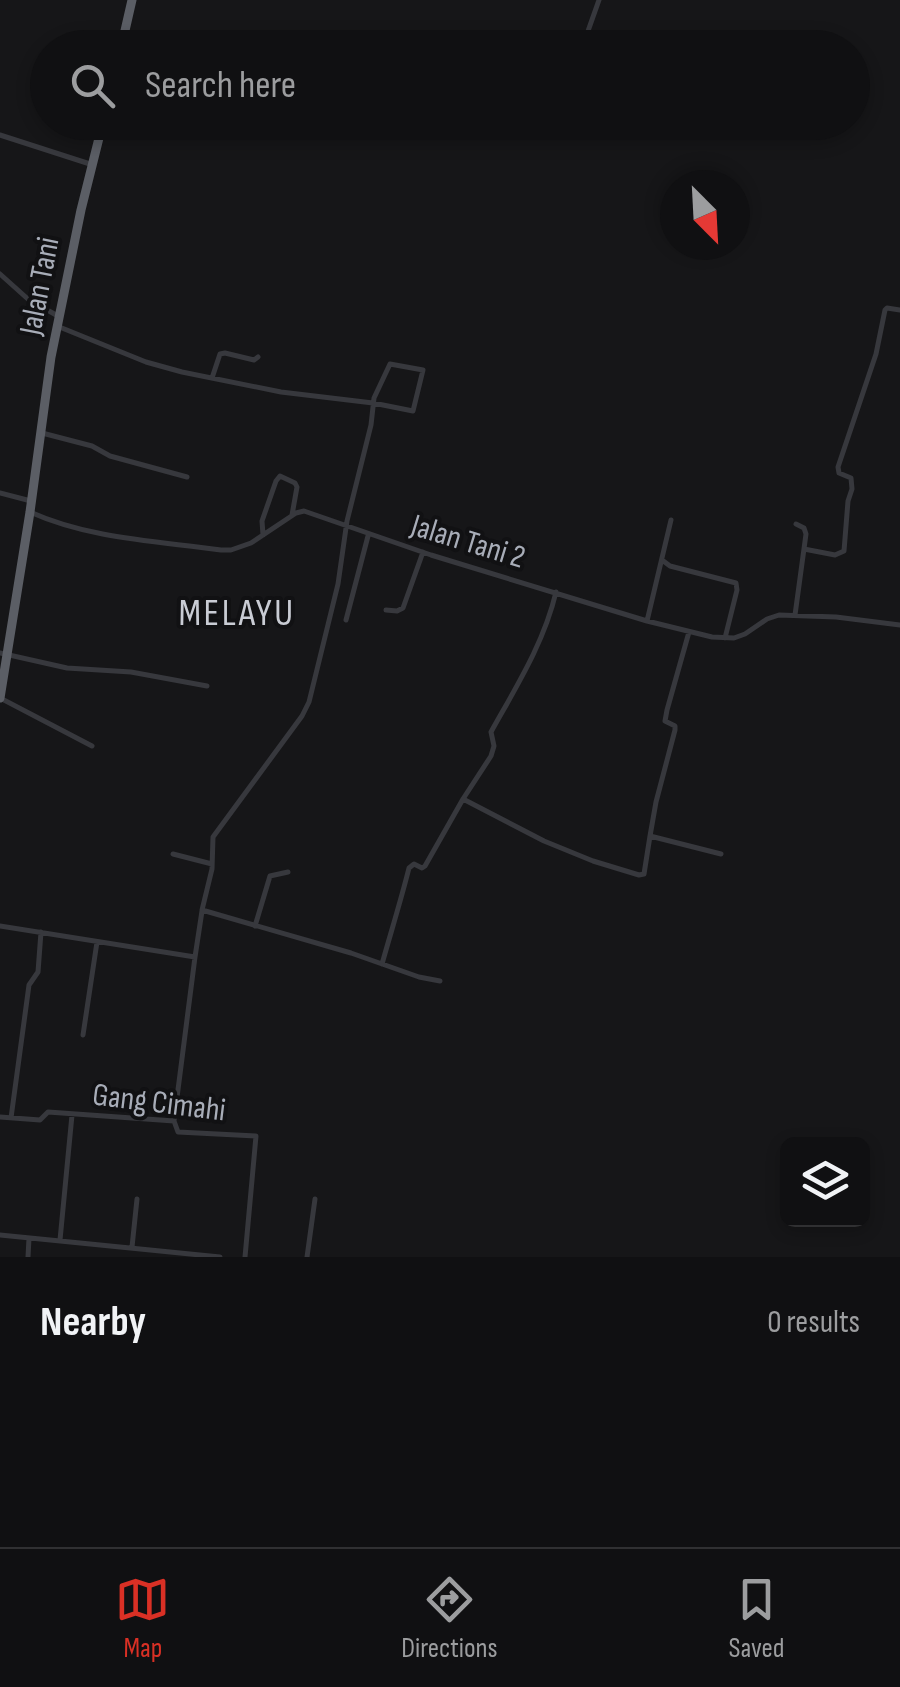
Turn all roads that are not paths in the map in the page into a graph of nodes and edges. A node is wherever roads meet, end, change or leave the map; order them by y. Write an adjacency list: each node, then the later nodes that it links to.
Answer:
1 (132, 0): 3 (highway)
2 (599, 0): 4 (street)
3 (125, 30)
4 (588, 30)
5 (0, 135): 7 (street)
6 (99, 140): 7 (highway, Jalan Tani)
7 (93, 165): 10 (highway, Jalan Tani)
8 (0, 274): 10 (street)
9 (900, 310): 24 (street)
10 (58, 321): 12 (street); 14 (highway, Jalan Tani)
11 (258, 358): 12 (street)
12 (212, 378): 13 (street)
13 (372, 403): 13 (street); 21 (street)
14 (40, 432): 15 (street); 17 (highway, Jalan Tani)
15 (186, 477)
16 (0, 493): 17 (street)
17 (31, 506): 22 (street); 35 (highway, Jalan Tani)
18 (292, 515): 21 (street, Jalan Tani 2); 22 (street); 22 (street)
19 (671, 520): 26 (street)
20 (796, 524): 24 (street)
21 (347, 528): 23 (street, Jalan Tani 2); 43 (street)
22 (263, 535)
23 (368, 535): 25 (street, Jalan Tani 2); 30 (street)
24 (804, 549): 29 (street)
25 (423, 552): 27 (street, Jalan Tani 2); 28 (street)
26 (662, 560): 31 (street); 34 (street)
27 (556, 592): 31 (street, Jalan Tani 2); 39 (street)
28 (386, 610)
29 (795, 615): 32 (street); 34 (street)
30 (346, 620)
31 (646, 621): 33 (street, Jalan Tani 2)
32 (900, 626)
33 (688, 632): 34 (street, Jalan Tani 2); 40 (street)
34 (724, 638)
35 (4, 653): 36 (street); 37 (highway, Jalan Tani)
36 (207, 686)
37 (0, 698): 38 (street)
38 (92, 746)
39 (463, 799): 40 (street); 51 (street)
40 (650, 836): 42 (street)
41 (173, 854): 43 (street)
42 (722, 854)
43 (212, 864): 45 (street)
44 (288, 872): 47 (street)
45 (202, 910): 47 (street); 50 (street)
46 (0, 926): 48 (street)
47 (255, 926): 51 (street)
48 (41, 932): 49 (street); 56 (street)
49 (97, 942): 50 (street); 53 (street)
50 (195, 957): 57 (street)
51 (382, 964): 52 (street)
52 (440, 981)
53 (83, 1035)
54 (72, 1115): 56 (street, Gang Cimahi); 57 (street, Gang Cimahi); 62 (street)
55 (0, 1117): 56 (street, Gang Cimahi)
56 (11, 1118)
57 (174, 1121): 67 (street, Gang Cimahi)
58 (137, 1199): 63 (street)
59 (315, 1199): 68 (street)
60 (0, 1235): 61 (street)
61 (29, 1238): 62 (street); 65 (street)
62 (60, 1240): 63 (street)
63 (132, 1247): 64 (street)
64 (153, 1254): 66 (street)
65 (28, 1257)
66 (220, 1257)
67 (246, 1257)
68 (307, 1257)

